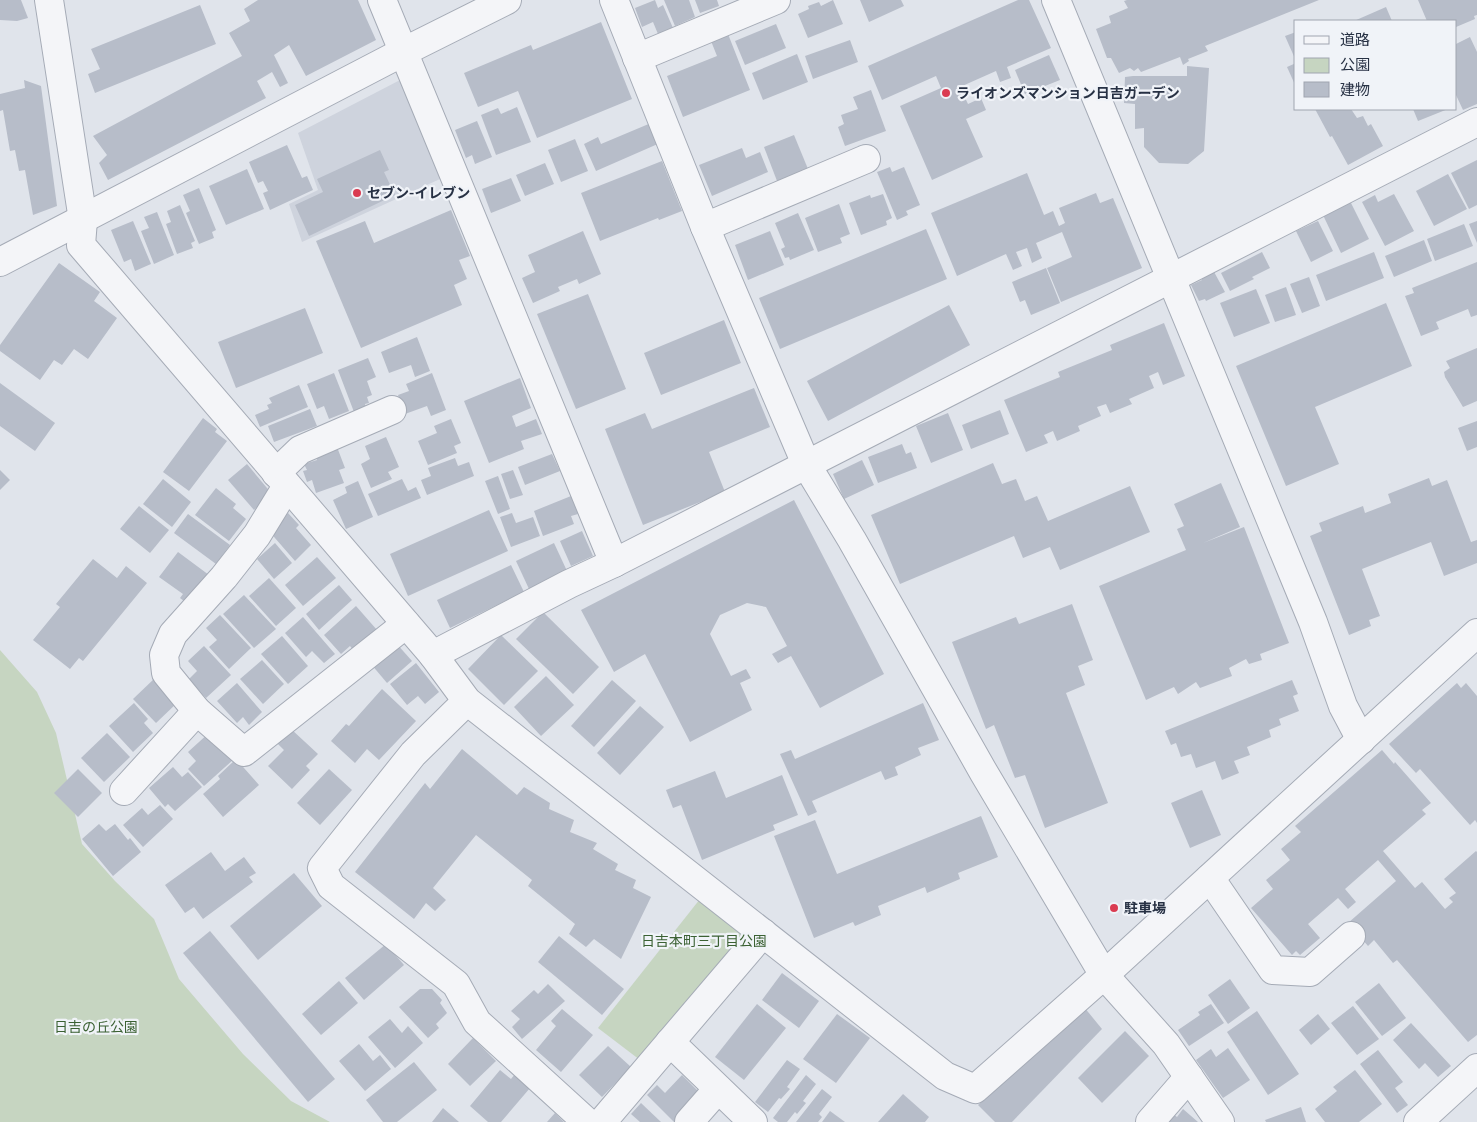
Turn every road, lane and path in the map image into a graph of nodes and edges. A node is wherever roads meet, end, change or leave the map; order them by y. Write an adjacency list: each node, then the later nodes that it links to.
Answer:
1 (49, 0): 11 (street)
2 (382, 0): 7 (street)
3 (507, 0): 7 (street)
4 (614, 0): 8 (street)
5 (776, 0): 8 (street)
6 (1056, 0): 14 (street)
7 (403, 52): 11 (street); 18 (street)
8 (637, 58): 12 (street)
9 (1477, 122): 14 (street)
10 (866, 159): 12 (street)
11 (83, 220): 13 (street); 17 (street)
12 (705, 227): 16 (street)
13 (0, 262)
14 (1170, 276): 16 (street); 24 (street)
15 (392, 410): 17 (street)
16 (806, 464): 18 (street); 29 (street)
17 (281, 480): 19 (street); 23 (street)
18 (614, 563): 21 (street)
19 (406, 624): 21 (street); 23 (street)
20 (1473, 646): 24 (street)
21 (433, 655): 22 (street)
22 (468, 701): 27 (street); 34 (street)
23 (197, 711): 25 (street)
24 (1361, 740): 26 (street)
25 (124, 791)
26 (1210, 878): 28 (street); 29 (street)
27 (763, 933): 29 (street); 30 (street)
28 (1351, 936)
29 (1104, 976): 32 (street)
30 (670, 1042): 33 (street); 35 (street)
31 (1477, 1068): 40 (street)
32 (1189, 1077): 38 (street); 39 (street)
33 (718, 1089): 36 (street); 37 (street)
34 (587, 1122)
35 (602, 1122)
36 (689, 1122)
37 (753, 1122)
38 (1150, 1122)
39 (1220, 1122)
40 (1418, 1122)

